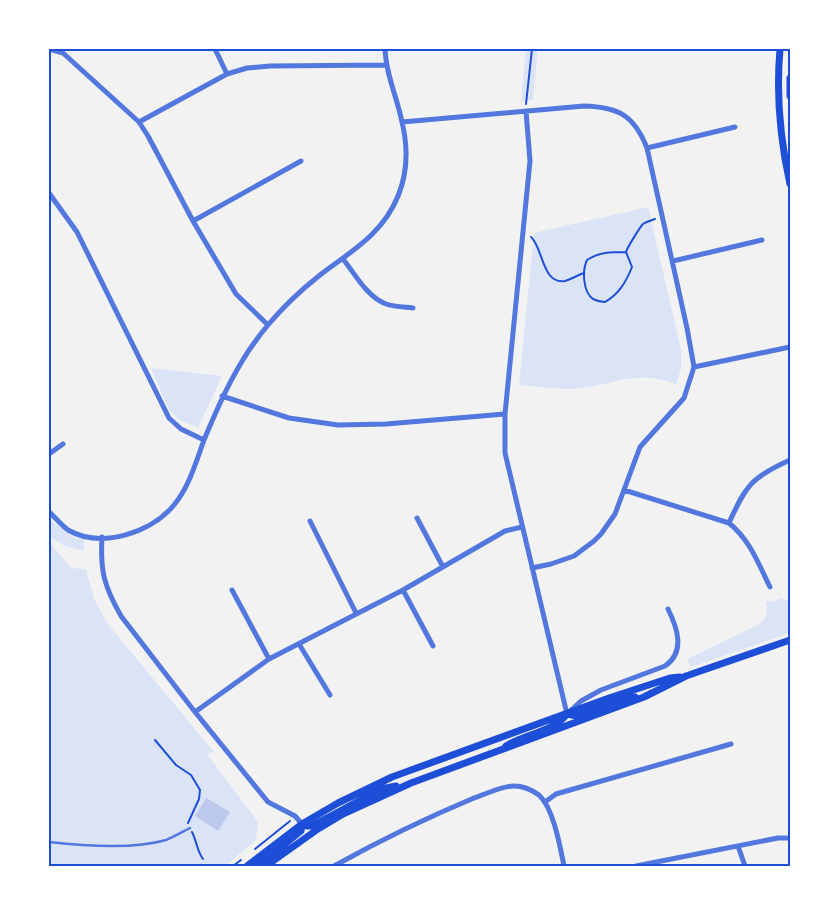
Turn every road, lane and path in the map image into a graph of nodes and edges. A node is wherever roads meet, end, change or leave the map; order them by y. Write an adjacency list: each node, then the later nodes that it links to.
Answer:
1 (49, 49): 6 (street)
2 (215, 49): 8 (street)
3 (385, 49): 7 (street)
4 (532, 49): 11 (path)
5 (780, 49): 17 (main road)
6 (64, 51): 12 (street)
7 (386, 65): 8 (street); 13 (street)
8 (227, 74): 12 (street)
9 (790, 78): 10 (main road)
10 (790, 96)
11 (526, 111): 13 (street); 15 (street); 32 (street)
12 (139, 122): 20 (street)
13 (402, 122): 24 (street)
14 (735, 127): 15 (street)
15 (647, 148): 19 (street)
16 (301, 161): 20 (street)
17 (790, 184)
18 (49, 193): 33 (street)
19 (662, 216): 23 (path); 25 (street)
20 (193, 221): 28 (street)
21 (531, 237): 26 (path)
22 (762, 240): 25 (street)
23 (626, 252): 26 (path); 26 (path)
24 (343, 258): 27 (street); 28 (street)
25 (673, 262): 30 (street)
26 (584, 273)
27 (413, 308)
28 (268, 325): 31 (street)
29 (790, 346): 30 (street)
30 (694, 367): 37 (street)
31 (222, 396): 32 (street); 33 (street)
32 (505, 414): 42 (street)
33 (204, 440): 43 (street)
34 (63, 444): 35 (street)
35 (49, 454)
36 (790, 460): 41 (street)
37 (624, 490): 41 (street); 45 (street)
38 (49, 512): 43 (street)
39 (417, 518): 44 (street)
40 (310, 521): 50 (street)
41 (729, 523): 46 (street)
42 (522, 527): 44 (street); 45 (street)
43 (102, 537): 60 (street)
44 (443, 567): 48 (street)
45 (532, 568): 61 (street)
46 (770, 587)
47 (232, 590): 54 (street)
48 (403, 590): 50 (street); 53 (street)
49 (668, 609): 55 (street)
50 (356, 613): 52 (street)
51 (790, 640): 56 (main road)
52 (299, 644): 54 (street); 59 (street)
53 (433, 646)
54 (268, 659): 60 (street)
55 (665, 666): 57 (street); 61 (street)
56 (686, 676): 57 (main road); 58 (main road)
57 (670, 678): 61 (main road)
58 (650, 694): 61 (main road); 64 (main road)
59 (330, 695)
60 (195, 712): 67 (street)
61 (567, 714): 64 (main road); 68 (main road)
62 (155, 740): 69 (path)
63 (731, 744): 66 (street)
64 (495, 753): 65 (main road)
65 (411, 783): 68 (main road); 79 (main road)
66 (545, 802): 80 (street); 81 (street)
67 (295, 816): 68 (street); 73 (path)
68 (302, 824): 77 (main road); 78 (main road)
69 (190, 828): 71 (lane); 75 (path)
70 (790, 838): 72 (street)
71 (49, 842)
72 (738, 846): 82 (street); 83 (street)
73 (255, 849)
74 (248, 855): 76 (path)
75 (205, 861)
76 (233, 866)
77 (247, 866)
78 (258, 866)
79 (266, 866)
80 (334, 866)
81 (564, 866)
82 (636, 866)
83 (745, 866)

